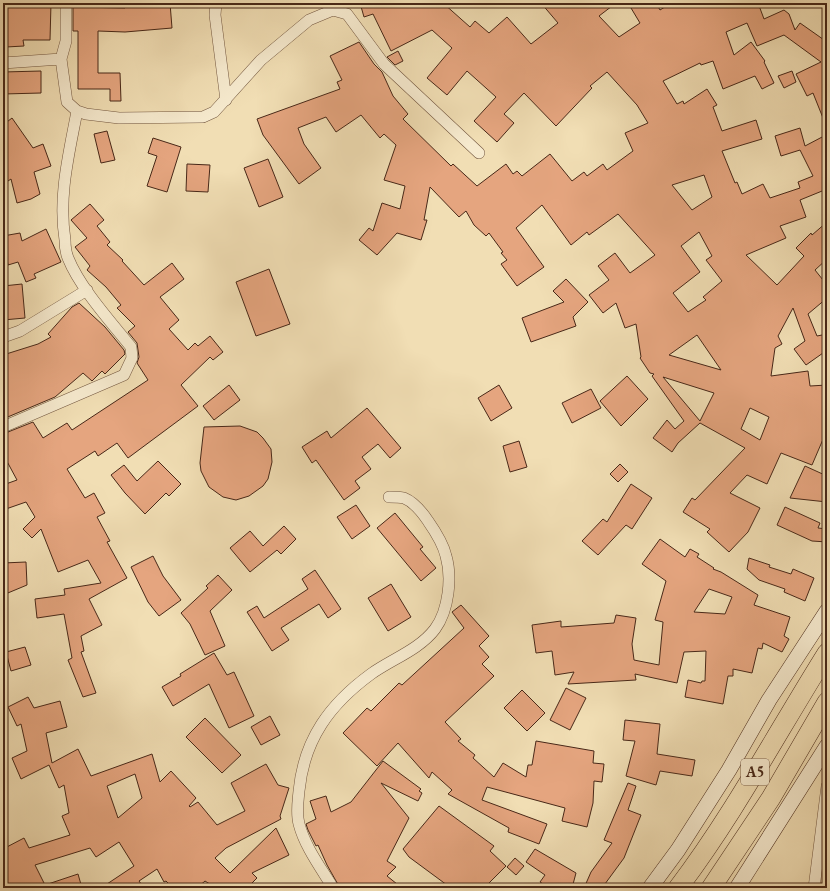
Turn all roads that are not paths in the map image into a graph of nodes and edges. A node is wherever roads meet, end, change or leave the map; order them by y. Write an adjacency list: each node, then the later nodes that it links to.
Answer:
1 (66, 3): 3 (street)
2 (216, 3): 5 (street)
3 (61, 59): 4 (street); 6 (street)
4 (3, 63)
5 (226, 100): 6 (street); 7 (street)
6 (77, 111): 8 (street)
7 (479, 154)
8 (87, 290): 9 (street); 10 (street)
9 (3, 337)
10 (3, 427)
11 (389, 497): 17 (street)
12 (827, 611): 18 (street)
13 (827, 653): 19 (highway, A5)
14 (827, 702): 20 (highway, A5)
15 (827, 746): 21 (street)
16 (827, 786): 22 (street)
17 (333, 888)
18 (650, 888)
19 (678, 888)
20 (711, 888)
21 (737, 888)
22 (814, 888)

